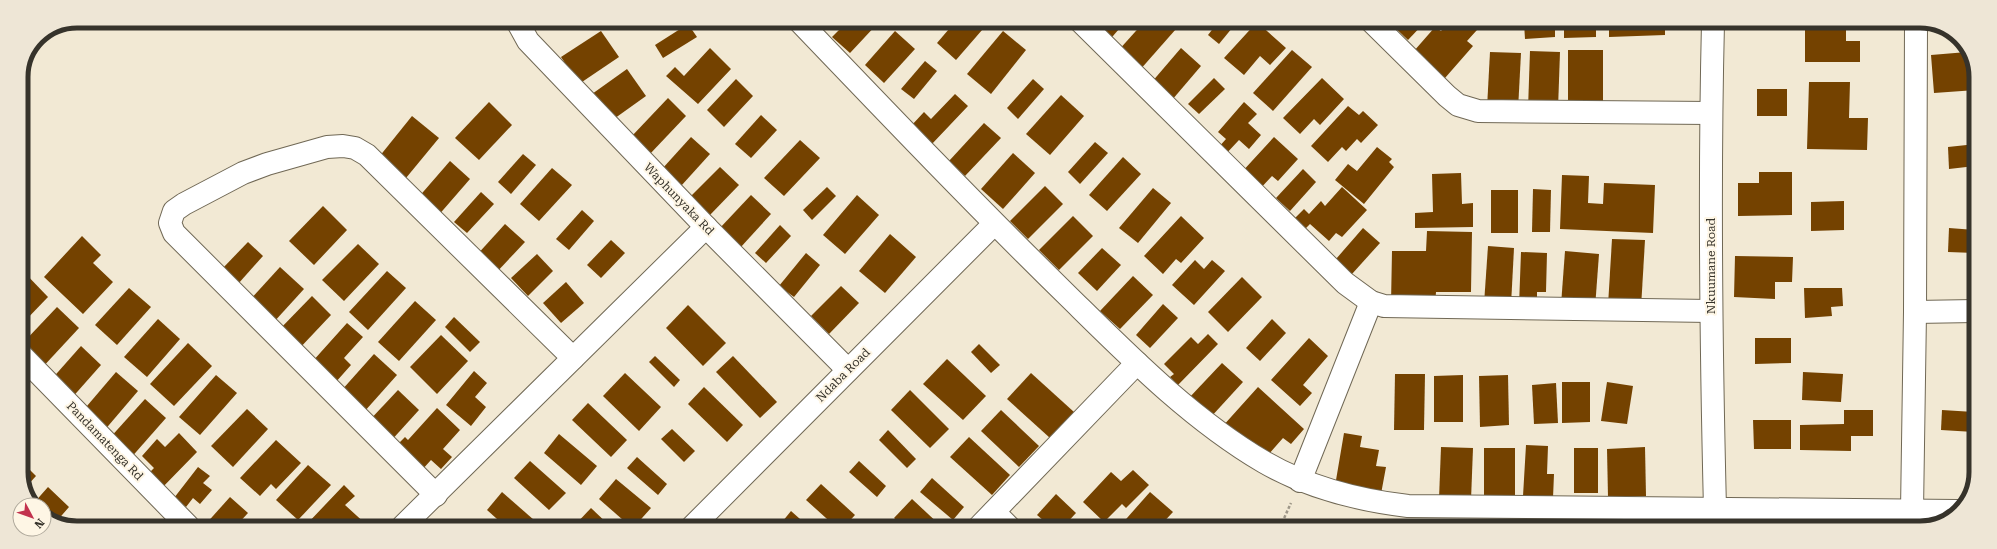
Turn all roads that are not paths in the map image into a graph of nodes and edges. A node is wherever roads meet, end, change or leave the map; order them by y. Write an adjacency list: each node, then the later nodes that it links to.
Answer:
1 (521, 28): 9 (street, Waphunyaka Rd)
2 (806, 28): 8 (street)
3 (1087, 28): 10 (street)
4 (1378, 28): 7 (street)
5 (1713, 28): 7 (street, Nkuumane Road)
6 (1916, 28): 12 (street)
7 (1710, 113): 11 (street, Nkuumane Road)
8 (994, 224): 16 (street); 17 (street, Ndaba Road)
9 (706, 227): 14 (street); 17 (street, Waphunyaka Rd)
10 (1371, 302): 11 (street); 18 (street)
11 (1710, 311): 20 (street, Nkuumane Road)
12 (1916, 312): 13 (street); 21 (street)
13 (1969, 312)
14 (573, 358): 19 (street); 19 (street)
15 (28, 363): 24 (street, Pandamatenga Rd)
16 (1137, 363): 18 (street); 23 (street)
17 (848, 370): 26 (street, Ndaba Road)
18 (1300, 481): 20 (street)
19 (436, 495): 25 (street)
20 (1715, 509): 21 (street)
21 (1912, 511): 22 (street)
22 (1950, 511)
23 (987, 519)
24 (183, 521)
25 (408, 521)
26 (698, 521)

